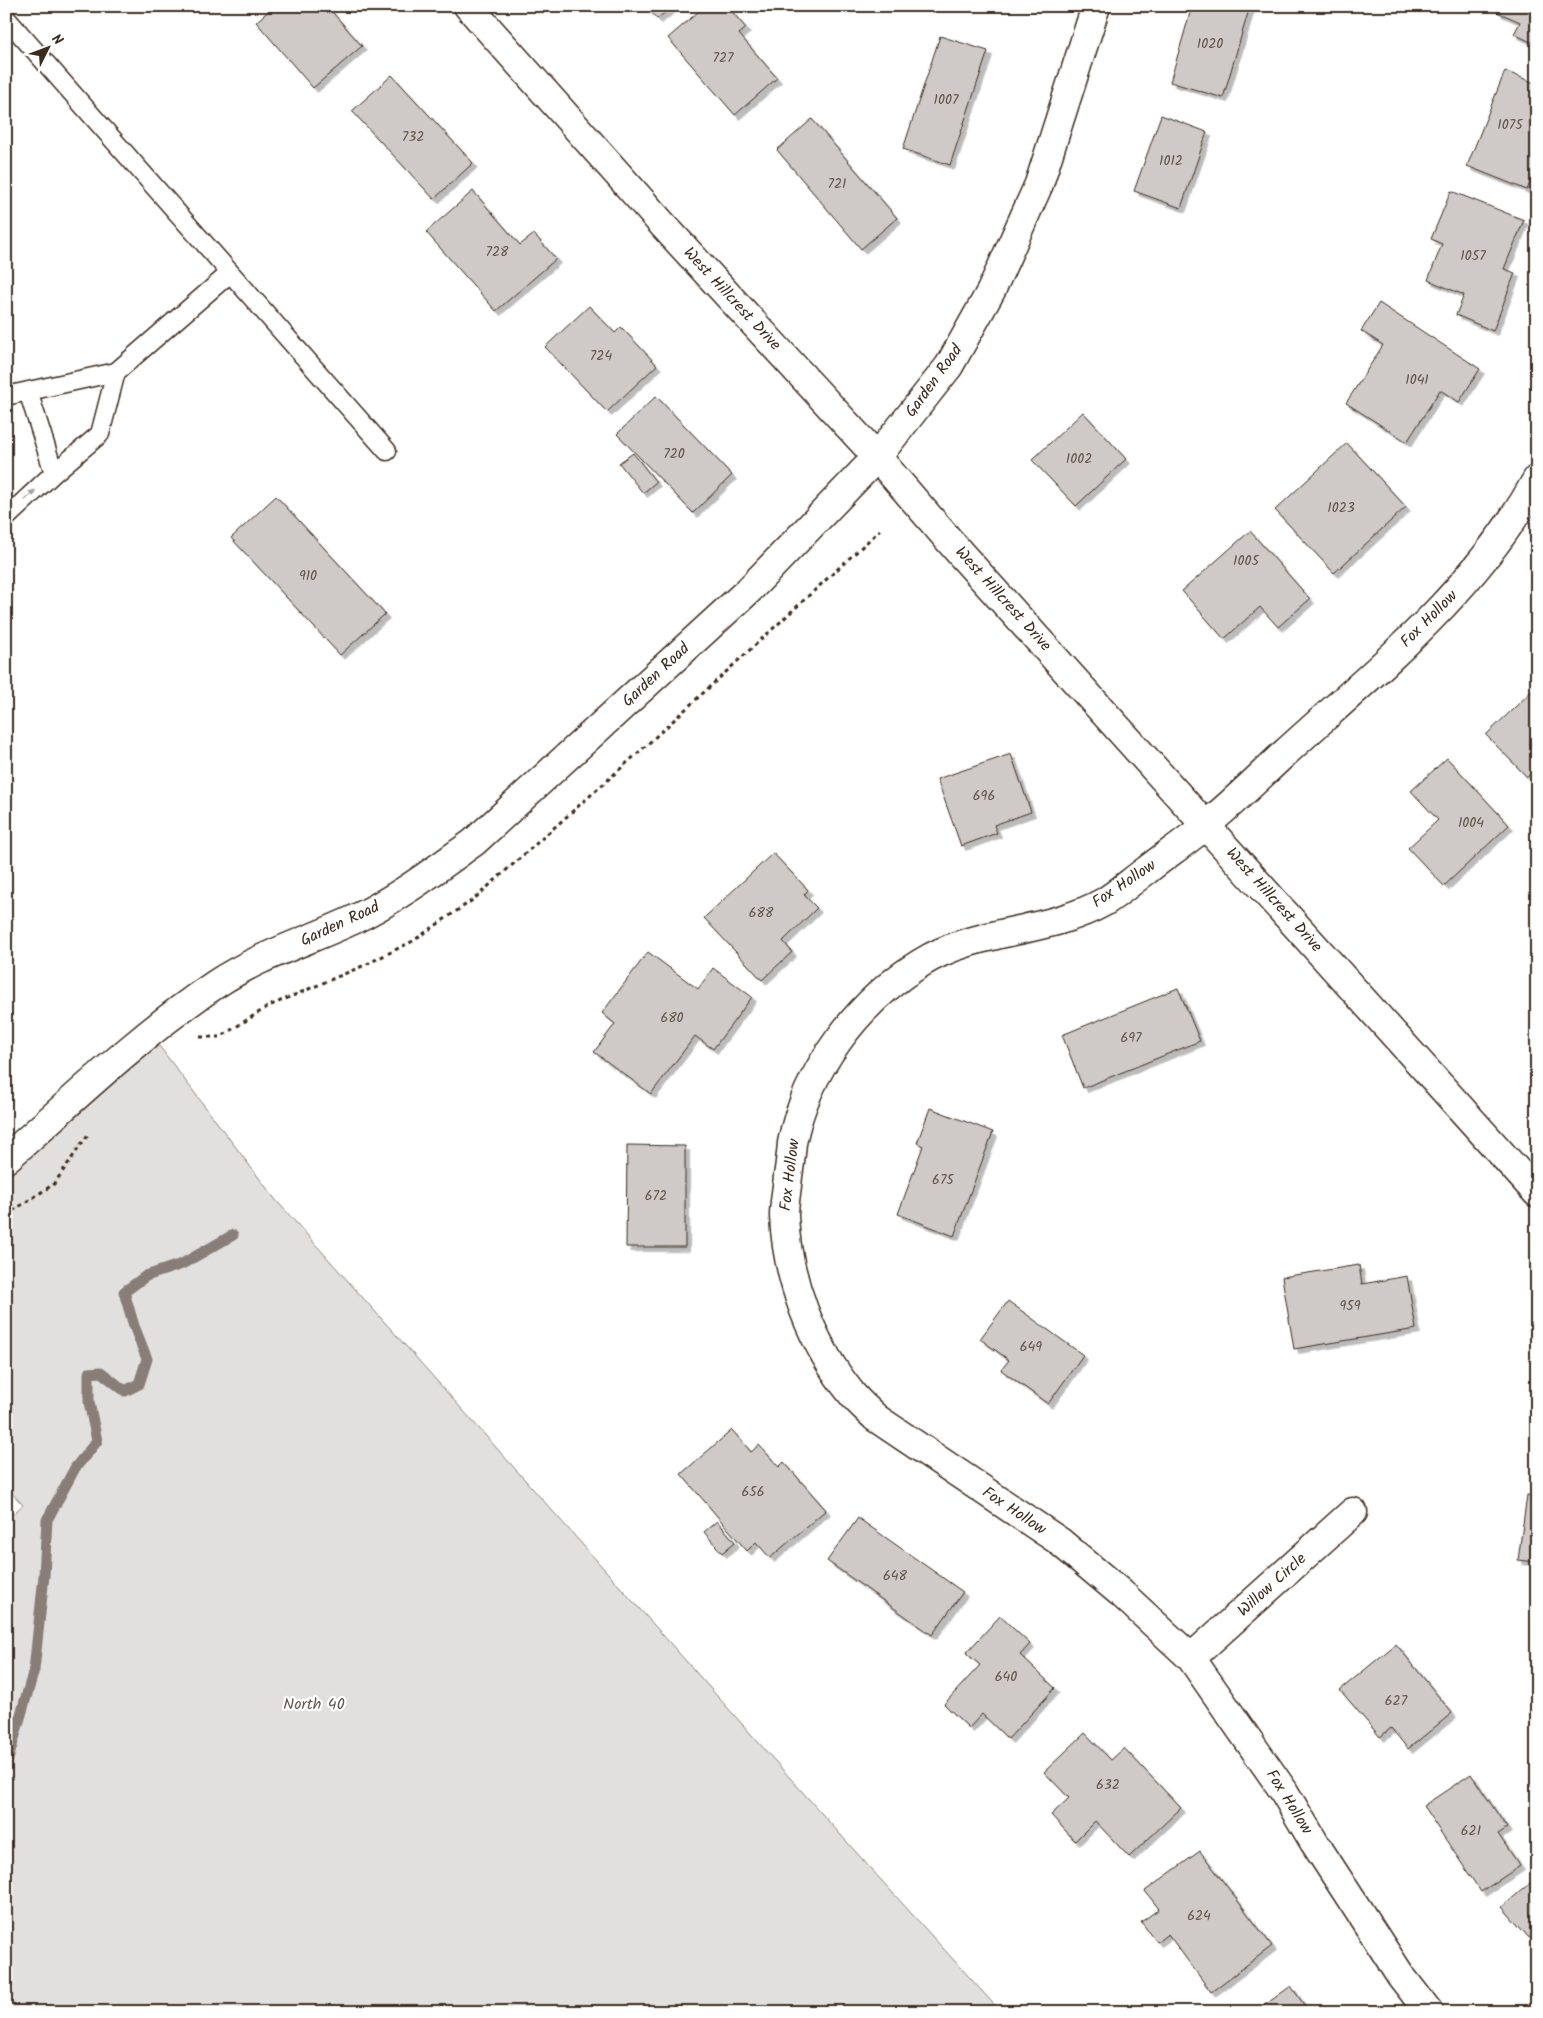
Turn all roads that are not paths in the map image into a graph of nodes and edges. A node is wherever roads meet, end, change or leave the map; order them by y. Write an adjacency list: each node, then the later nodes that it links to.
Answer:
1 (468, 6): 9 (street, West Hillcrest Drive)
2 (1096, 6): 9 (street, Garden Road)
3 (6, 18): 4 (lane)
4 (230, 273): 5 (lane); 8 (lane)
5 (116, 372): 6 (lane); 10 (lane)
6 (28, 391): 7 (lane); 10 (lane)
7 (6, 396)
8 (387, 451)
9 (877, 457): 13 (street, West Hillcrest Drive); 14 (street, Garden Road)
10 (54, 473): 12 (lane, one-way to 10)
11 (1537, 479): 13 (street, Fox Hollow)
12 (6, 518)
13 (1207, 824): 15 (street, West Hillcrest Drive); 17 (street, Fox Hollow)
14 (6, 1158)
15 (1537, 1193)
16 (1353, 1512): 17 (street, Willow Circle)
17 (1191, 1658): 18 (street, Fox Hollow)
18 (1429, 2012)

